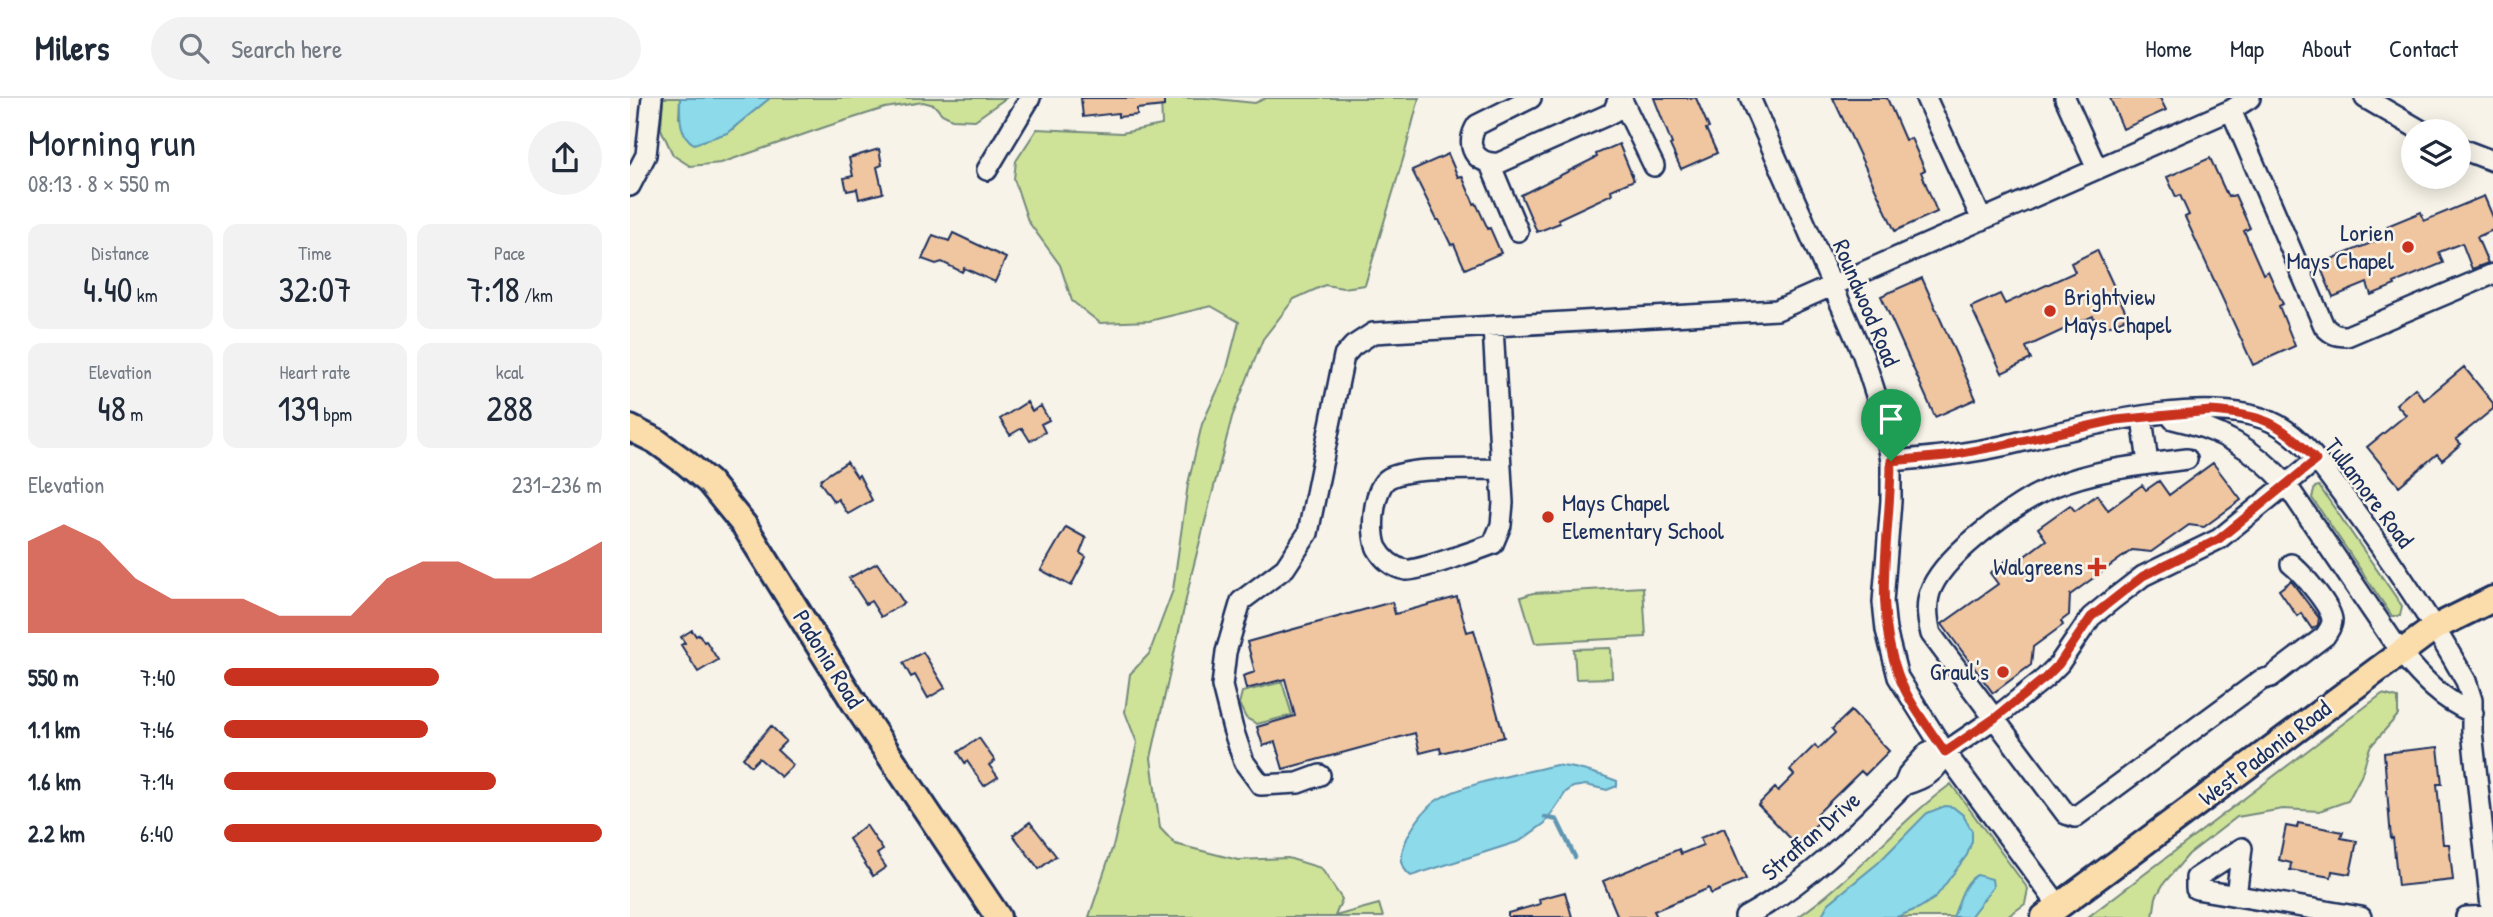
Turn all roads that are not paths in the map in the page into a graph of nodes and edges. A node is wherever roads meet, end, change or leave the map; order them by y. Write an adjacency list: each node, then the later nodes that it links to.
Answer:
1 (652, 98): 18 (street)
2 (1030, 98): 17 (street)
3 (1531, 98): 14 (street)
4 (1620, 98): 14 (street); 15 (street)
5 (1750, 98): 22 (street, Roundwood Road)
6 (1926, 98): 19 (street)
7 (2064, 98): 16 (street)
8 (2250, 98): 10 (street)
9 (2365, 98): 11 (street)
10 (2231, 110): 16 (street); 21 (street)
11 (2402, 119)
12 (2471, 153): 13 (street)
13 (2493, 161)
14 (1490, 164): 20 (street)
15 (1654, 166)
16 (2097, 169): 19 (street)
17 (987, 170)
18 (630, 186)
19 (1982, 220): 22 (street)
20 (1518, 231)
21 (2493, 274)
22 (1833, 286): 23 (street); 28 (street, Roundwood Road)
23 (1493, 327): 30 (street); 39 (street)
24 (2151, 416): 27 (street, Tullamore Road); 28 (street, Tullamore Road); 29 (street); 31 (street, Tullamore Road)
25 (630, 428): 43 (main road, Padonia Road)
26 (2187, 459): 29 (street)
27 (2316, 460): 31 (street, Straffan Drive); 34 (street, Tullamore Road)
28 (1891, 461): 38 (street, Roundwood Road)
29 (2148, 464): 37 (street)
30 (1501, 469): 30 (street)
31 (2286, 484): 35 (street, Tullamore Road); 37 (street, Straffan Drive)
32 (2291, 564): 37 (street)
33 (2493, 599): 34 (main road, West Padonia Road)
34 (2434, 628): 35 (main road, West Padonia Road); 36 (street, Tullamore Road)
35 (2400, 653): 36 (street, Tullamore Road); 41 (main road, West Padonia Road)
36 (2473, 713): 42 (street, Tullamore Road)
37 (1995, 718): 38 (street, Straffan Drive)
38 (1945, 752): 41 (street, Roundwood Road); 44 (street, Straffan Drive)
39 (1320, 775)
40 (2235, 897): 45 (street)
41 (2052, 911)
42 (2493, 916): 46 (street)
43 (998, 917)
44 (1745, 917)
45 (2361, 917)
46 (2466, 917)

